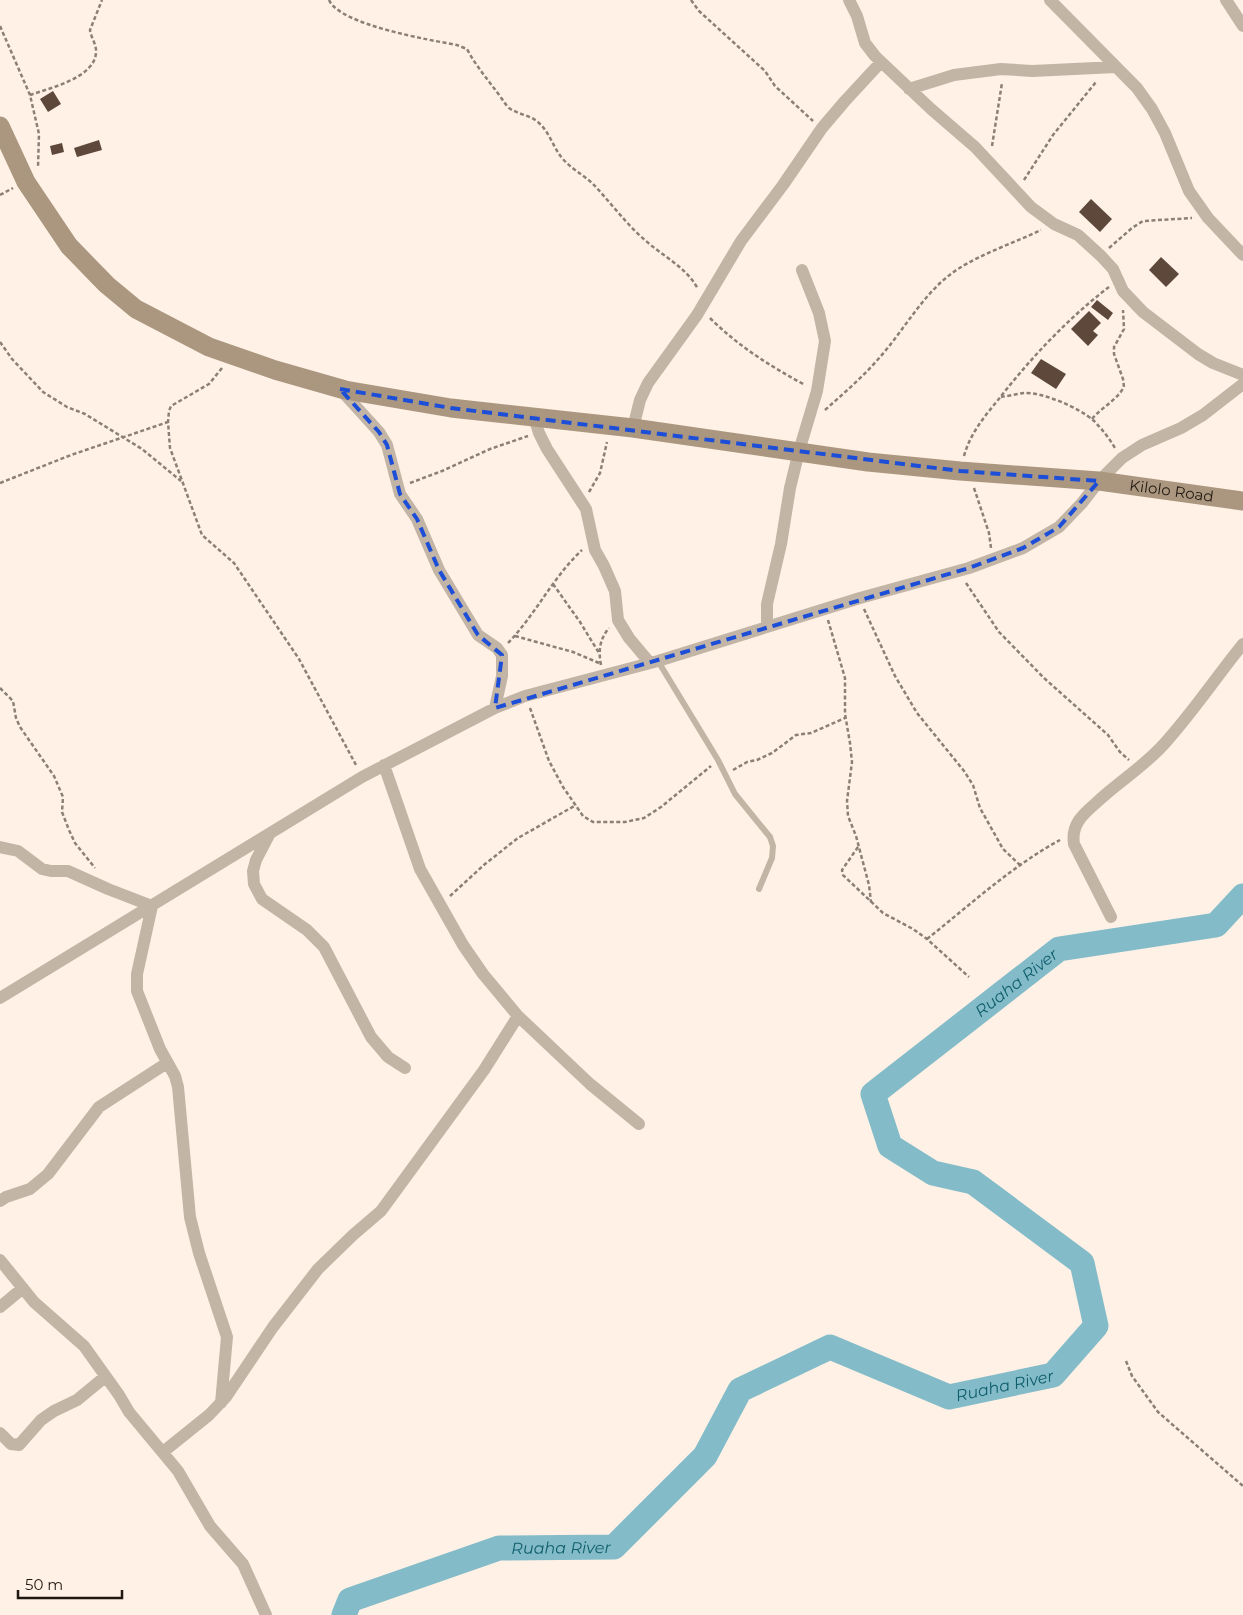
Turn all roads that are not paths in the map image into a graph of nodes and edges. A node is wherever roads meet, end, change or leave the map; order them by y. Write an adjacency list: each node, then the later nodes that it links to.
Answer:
1 (849, 0): 5 (street)
2 (1050, 0): 6 (street)
3 (1226, 0): 4 (street)
4 (1243, 26)
5 (882, 62): 7 (street); 15 (street)
6 (1112, 67): 7 (street); 9 (street)
7 (909, 88): 11 (street)
8 (0, 126): 13 (main road, Kilolo Road)
9 (1243, 255)
10 (802, 270): 16 (street)
11 (1243, 375)
12 (1243, 384): 17 (street)
13 (340, 389): 14 (main road, Kilolo Road); 22 (street)
14 (537, 425): 15 (main road, Kilolo Road); 21 (street)
15 (633, 428): 16 (main road, Kilolo Road)
16 (799, 451): 17 (main road, Kilolo Road); 19 (street)
17 (1099, 482): 18 (main road, Kilolo Road); 19 (street)
18 (1243, 501)
19 (768, 627): 21 (street)
20 (1243, 644): 28 (street)
21 (654, 662): 22 (street); 26 (lane)
22 (495, 708): 23 (street)
23 (384, 765): 24 (street); 30 (street)
24 (269, 834): 27 (street); 32 (street)
25 (0, 847): 27 (street)
26 (759, 889)
27 (152, 906): 29 (street); 31 (street)
28 (1111, 917)
29 (0, 998)
30 (518, 1016): 33 (street); 39 (street)
31 (167, 1062): 34 (street); 39 (street)
32 (405, 1068)
33 (639, 1124)
34 (0, 1201)
35 (0, 1260): 36 (street)
36 (23, 1288): 37 (street); 38 (street)
37 (0, 1307)
38 (106, 1377): 40 (street); 41 (street)
39 (221, 1403): 41 (street)
40 (0, 1433)
41 (163, 1452): 42 (street)
42 (266, 1615)

